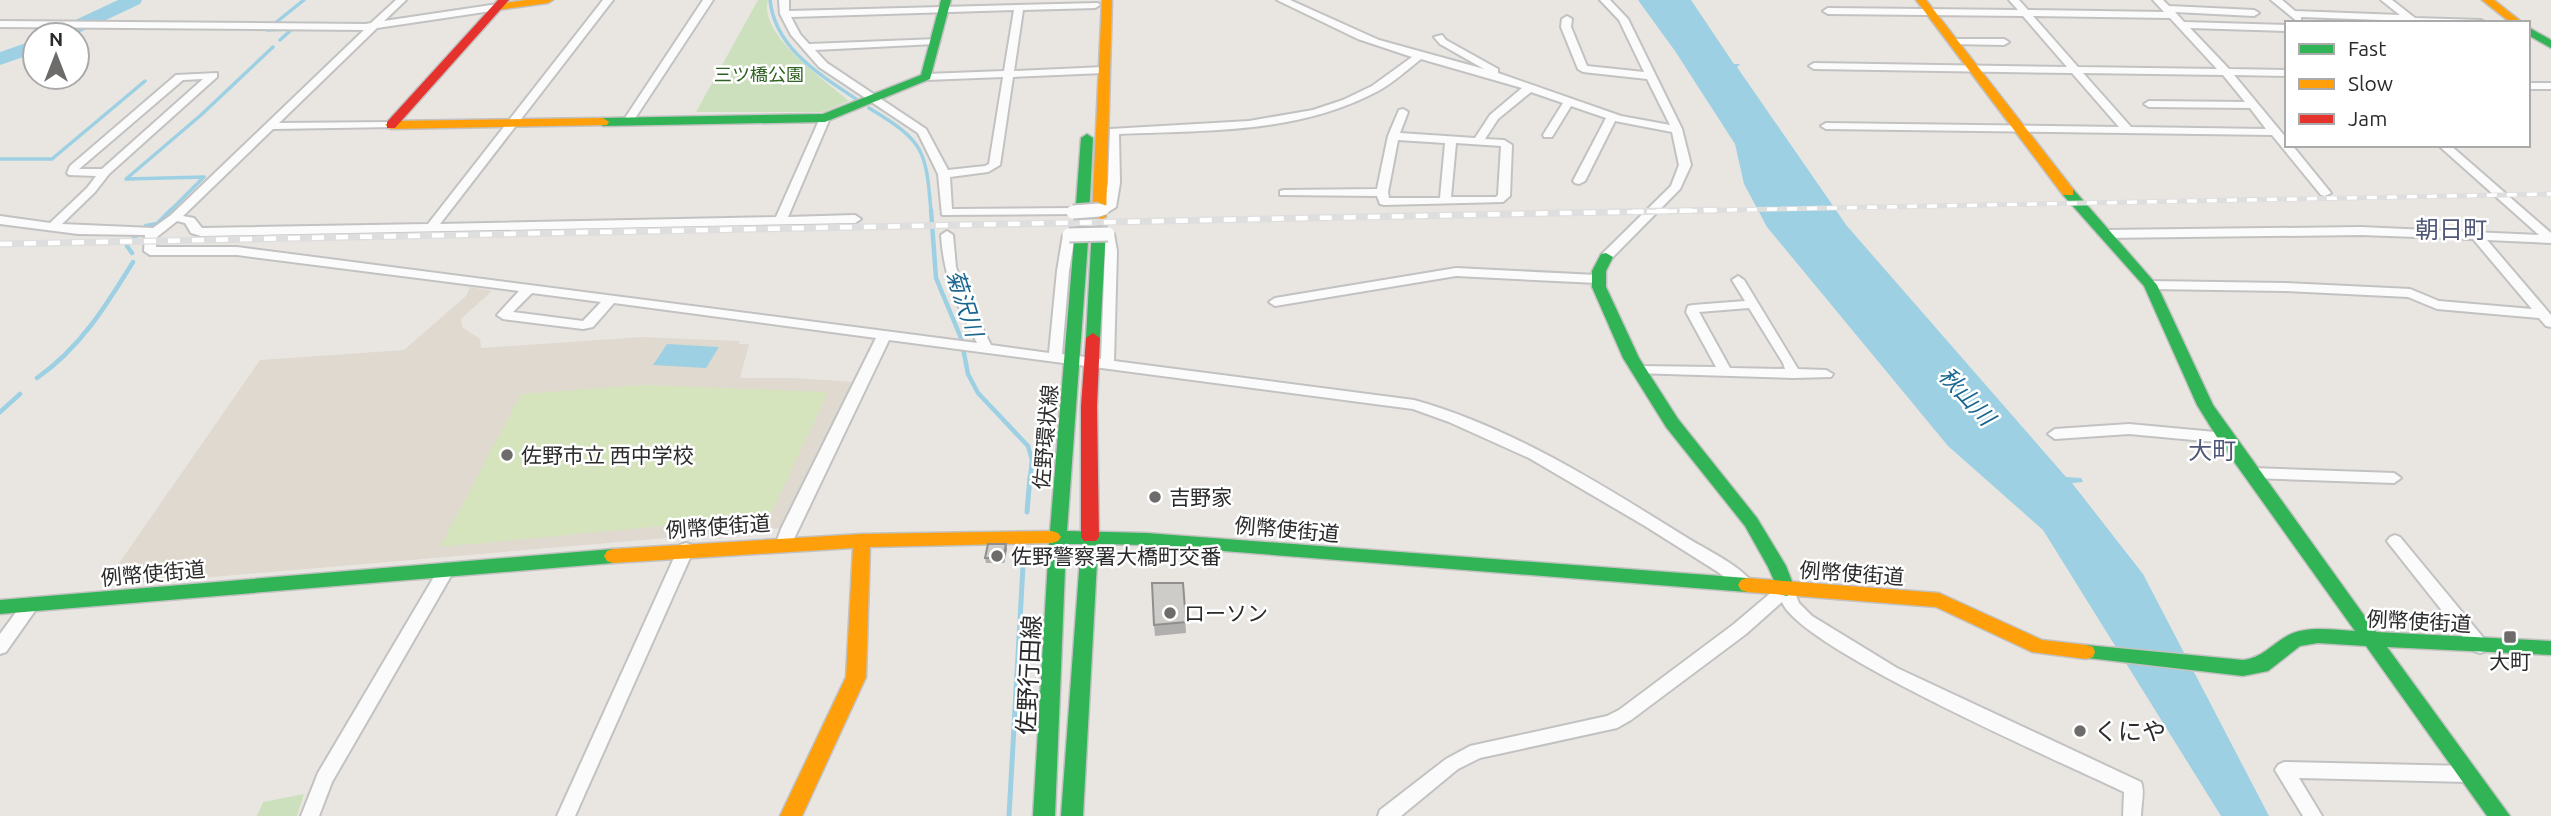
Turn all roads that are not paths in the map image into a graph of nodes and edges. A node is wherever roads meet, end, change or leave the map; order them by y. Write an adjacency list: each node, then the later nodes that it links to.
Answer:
1 (401, 0): 35 (street)
2 (548, 0): 16 (main road)
3 (608, 0): 66 (street)
4 (708, 0): 65 (street)
5 (784, 0): 26 (street)
6 (1282, 0): 44 (street)
7 (1605, 0): 52 (street)
8 (1981, 0): 22 (street)
9 (2014, 0): 23 (street)
10 (2049, 0): 24 (street)
11 (2158, 0): 21 (street)
12 (2276, 0): 27 (street)
13 (2386, 0): 29 (street)
14 (2487, 0): 32 (main road)
15 (1099, 2): 19 (street); 48 (main road)
16 (501, 4): 35 (street); 67 (main road)
17 (944, 5): 19 (street); 26 (street); 39 (main road)
18 (1925, 6): 20 (street); 22 (street); 40 (main road)
19 (1019, 7): 51 (street)
20 (1828, 11)
21 (2170, 12): 24 (street); 25 (street); 34 (street)
22 (1991, 13): 23 (street)
23 (2026, 13): 24 (street); 47 (street)
24 (2062, 13)
25 (2254, 13)
26 (785, 14): 43 (street)
27 (2292, 14): 29 (street); 30 (street)
28 (1567, 19): 52 (street)
29 (2414, 20): 31 (street)
30 (2300, 21)
31 (2437, 21)
32 (2515, 21)
33 (0, 24): 35 (street)
34 (2182, 25): 36 (street); 49 (street)
35 (374, 26): 68 (street)
36 (2285, 28)
37 (2530, 31): 42 (main road)
38 (1439, 37): 54 (street)
39 (935, 41): 43 (street); 53 (main road)
40 (1953, 42): 41 (street); 46 (main road)
41 (2004, 42)
42 (2551, 46)
43 (807, 47): 58 (street)
44 (1419, 56): 54 (street); 94 (street)
45 (1814, 66): 46 (street)
46 (1973, 68): 47 (street); 70 (main road)
47 (2074, 69): 49 (street); 73 (street)
48 (1098, 71): 51 (street); 72 (main road)
49 (2224, 71): 50 (street); 61 (street)
50 (2285, 73)
51 (1009, 75): 53 (street); 83 (street)
52 (1651, 76): 71 (street)
53 (926, 77): 58 (main road)
54 (1499, 77): 57 (street)
55 (2530, 86): 56 (street)
56 (2551, 86)
57 (1529, 88): 59 (street); 78 (street)
58 (875, 99): 64 (main road); 83 (street)
59 (1568, 103): 63 (street); 75 (street)
60 (2149, 104): 61 (street)
61 (2253, 105): 74 (street)
62 (1403, 112): 76 (street)
63 (1614, 115): 71 (street); 84 (street)
64 (825, 118): 65 (main road); 92 (street)
65 (628, 121): 66 (main road)
66 (512, 123): 67 (main road); 96 (street)
67 (391, 125): 68 (street)
68 (270, 126): 89 (street)
69 (1826, 126): 70 (street)
70 (2021, 128): 73 (street); 98 (main road)
71 (1677, 129): 102 (street)
72 (1094, 130): 93 (main road, 佐野環状線); 94 (main road, 佐野環状線)
73 (2128, 130): 74 (street)
74 (2275, 132): 79 (street)
75 (1548, 135)
76 (1393, 136): 77 (street); 85 (street)
77 (1451, 139): 78 (street); 88 (street)
78 (1478, 141): 88 (street)
79 (2285, 144)
80 (2287, 147): 87 (street)
81 (2445, 147): 101 (street)
82 (105, 172): 82 (street); 95 (street)
83 (944, 174): 93 (street)
84 (1579, 181)
85 (1382, 192): 86 (street); 88 (street)
86 (1284, 193)
87 (2325, 193)
88 (1445, 201)
89 (175, 217): 96 (street); 97 (street)
90 (855, 219): 92 (street)
91 (0, 220): 95 (street)
92 (781, 220): 96 (street)
93 (1076, 223): 94 (street, bridge); 94 (street, bridge); 113 (street); 114 (main road, 佐野環状線)
94 (1102, 223): 115 (main road, 佐野環状線); 115 (street)
95 (52, 227): 97 (street)
96 (431, 228)
97 (156, 232): 106 (street)
98 (2104, 234): 100 (street); 105 (main road)
99 (947, 235): 112 (street)
100 (2477, 236): 101 (street); 110 (street)
101 (2551, 239)
102 (1606, 257): 103 (main road)
103 (1597, 279): 108 (street); 116 (main road)
104 (1738, 280): 109 (street)
105 (2150, 285): 110 (street); 121 (main road)
106 (528, 289): 107 (street); 107 (street)
107 (611, 299): 111 (street)
108 (1275, 302)
109 (1753, 304): 117 (street); 118 (street)
110 (2547, 318)
111 (884, 336): 112 (street); 128 (street)
112 (981, 348): 113 (street)
113 (1055, 358): 114 (street)
114 (1073, 361): 115 (street); 124 (main road, 佐野環状線)
115 (1099, 365): 125 (main road, 佐野環状線); 131 (street)
116 (1638, 370): 117 (street); 132 (main road)
117 (1725, 371): 118 (street)
118 (1793, 374): 119 (street)
119 (1826, 374)
120 (2055, 434): 121 (street)
121 (2226, 438): 122 (main road)
122 (2252, 473): 123 (street); 135 (main road)
123 (2394, 478)
124 (1058, 537): 125 (main road, 例幣使街道); 126 (main road, 例幣使街道); 143 (main road, 佐野行田線)
125 (1090, 537): 131 (main road, 例幣使街道); 144 (main road)
126 (862, 540): 128 (main road, 例幣使街道); 142 (main road)
127 (2395, 541): 137 (street)
128 (784, 543): 129 (main road, 例幣使街道)
129 (686, 549): 130 (main road, 例幣使街道); 141 (street)
130 (447, 569): 133 (main road, 例幣使街道); 140 (street)
131 (1745, 585): 132 (main road, 例幣使街道)
132 (1786, 590): 135 (main road, 例幣使街道); 145 (street); 146 (street)
133 (32, 604): 134 (main road, 例幣使街道); 136 (street)
134 (0, 607)
135 (2369, 639): 137 (main road, 例幣使街道); 139 (main road)
136 (0, 646)
137 (2480, 646): 138 (main road, 例幣使街道)
138 (2551, 648)
139 (2468, 774): 147 (street); 148 (main road)
140 (310, 816)
141 (566, 816)
142 (790, 816)
143 (1045, 816)
144 (1072, 816)
145 (1387, 816)
146 (2132, 816)
147 (2313, 816)
148 (2499, 816)

